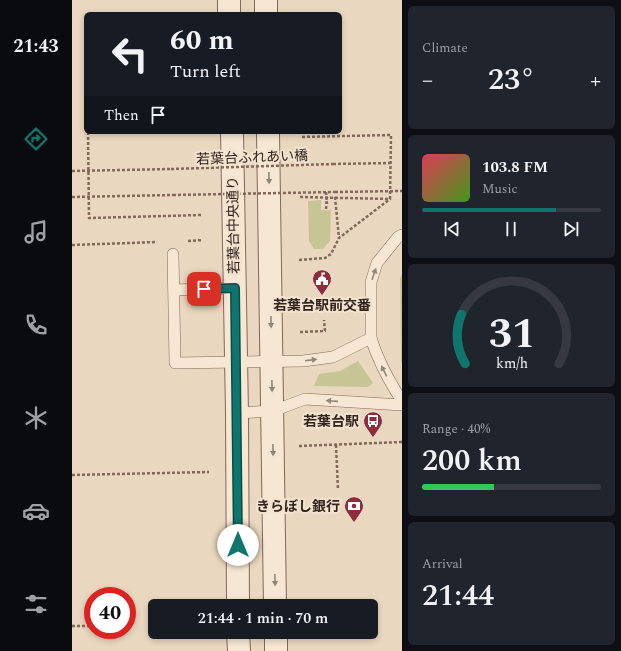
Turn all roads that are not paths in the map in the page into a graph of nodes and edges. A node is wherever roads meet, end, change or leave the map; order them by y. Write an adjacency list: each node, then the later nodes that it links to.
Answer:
1 (229, 0): 3 (street)
2 (266, 0): 4 (street)
3 (229, 12)
4 (266, 12)
5 (232, 134): 9 (street, 若葉台中央通り)
6 (268, 134): 12 (street, one-way to 12)
7 (402, 235): 11 (lane, one-way to 7)
8 (173, 254): 10 (lane)
9 (235, 288): 10 (lane); 13 (street, 若葉台中央通り)
10 (174, 290): 13 (lane)
11 (371, 338): 12 (lane, one-way to 11); 14 (lane, one-way to 11)
12 (272, 361): 13 (lane); 16 (street, one-way to 16)
13 (236, 362): 17 (street, 若葉台中央通り)
14 (402, 401)
15 (402, 405): 16 (lane, one-way to 16)
16 (273, 411): 17 (lane); 19 (street, one-way to 19)
17 (237, 413): 18 (street, 若葉台中央通り)
18 (238, 599)
19 (275, 599)
20 (238, 639): 22 (street)
21 (276, 639): 23 (street)
22 (239, 651)
23 (276, 651)

